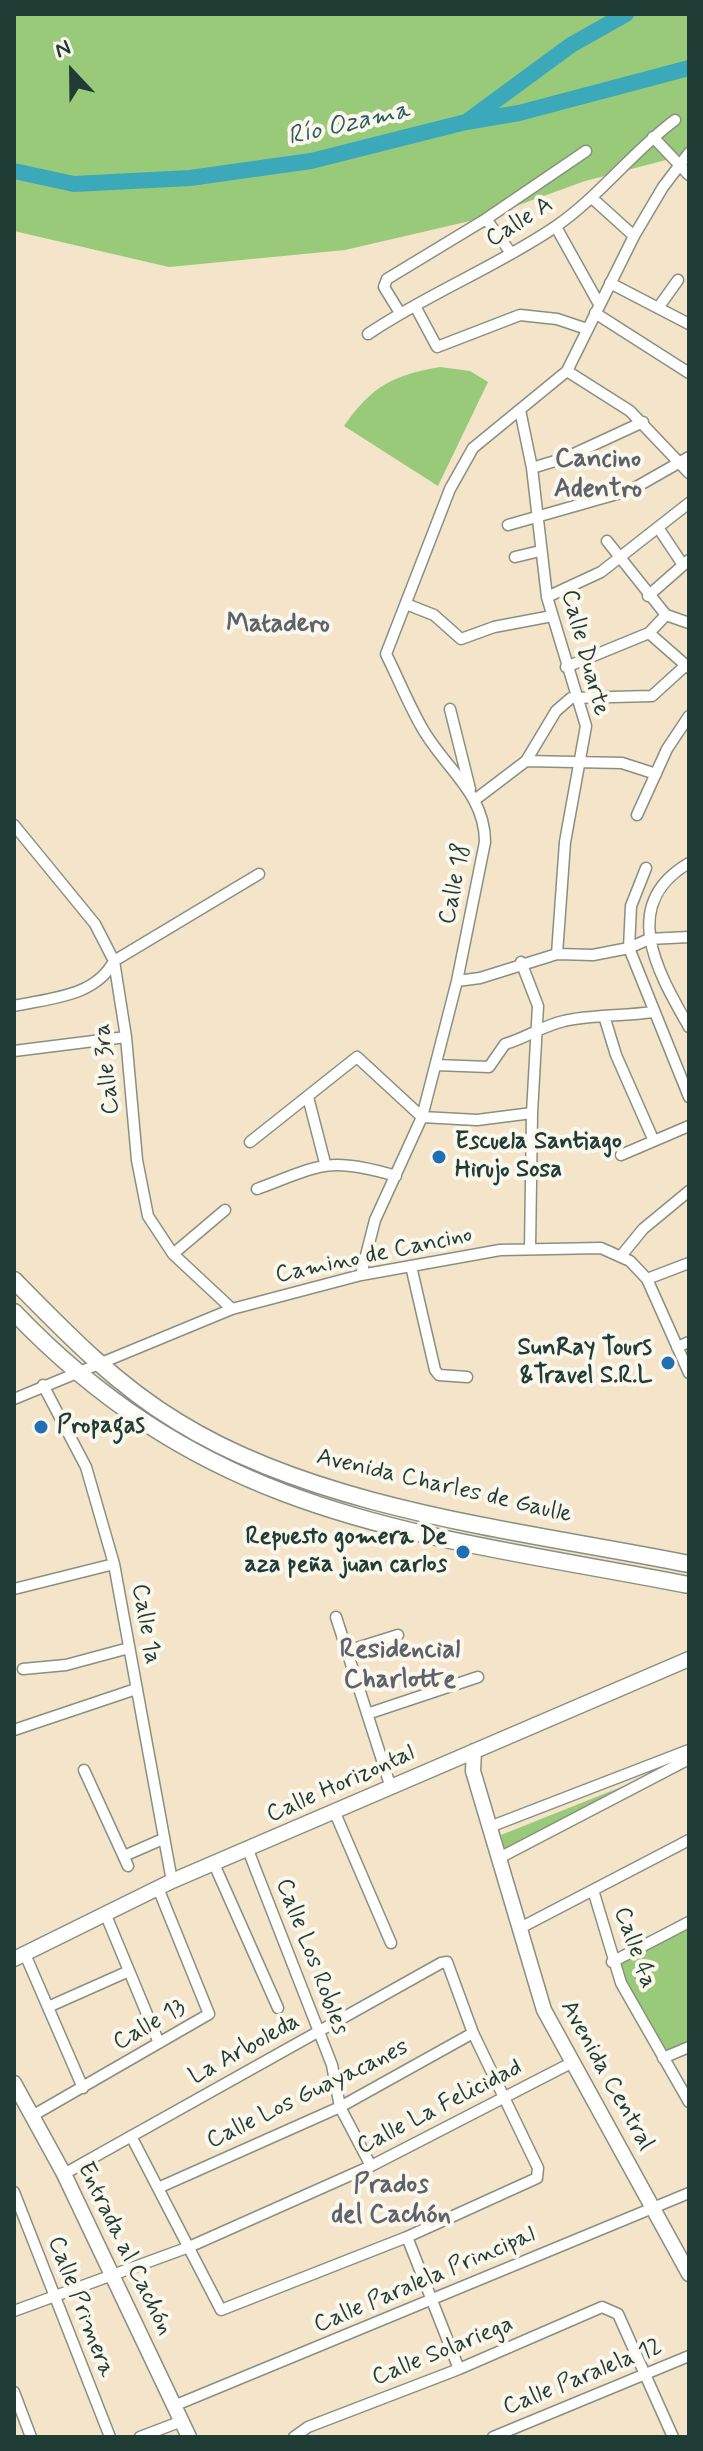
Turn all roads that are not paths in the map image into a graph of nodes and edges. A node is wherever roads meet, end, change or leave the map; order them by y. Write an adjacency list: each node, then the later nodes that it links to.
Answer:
1 (675, 120): 2 (street, Calle A)
2 (653, 137): 5 (street); 7 (street, Calle A)
3 (586, 151): 8 (street)
4 (689, 153): 5 (street)
5 (677, 166): 6 (street); 10 (street)
6 (689, 175)
7 (592, 198): 9 (street, Calle A); 10 (street)
8 (486, 219): 11 (street); 17 (street)
9 (556, 227): 11 (street, Calle A); 15 (street)
10 (634, 236): 13 (street)
11 (511, 253): 14 (street, Calle A)
12 (678, 280): 16 (street)
13 (610, 283): 15 (street); 16 (street)
14 (415, 306): 17 (street, Calle A); 19 (street)
15 (597, 308): 19 (street); 22 (street)
16 (658, 308): 18 (street)
17 (400, 313): 20 (street, Calle A)
18 (689, 324)
19 (587, 329): 21 (street)
20 (368, 334)
21 (567, 371): 23 (street, Calle 18); 24 (street)
22 (689, 373)
23 (520, 410): 27 (street, Calle Duarte); 40 (street, Calle 18)
24 (643, 422): 26 (street); 27 (street)
25 (689, 457): 26 (street)
26 (678, 465): 28 (street); 30 (street)
27 (532, 468): 30 (street, Calle Duarte)
28 (689, 473)
29 (689, 503): 32 (street)
30 (537, 516): 31 (street); 34 (street, Calle Duarte)
31 (508, 525)
32 (659, 529): 36 (street); 37 (street)
33 (607, 541): 36 (street)
34 (540, 551): 35 (street); 39 (street, Calle Duarte)
35 (515, 557)
36 (620, 559): 38 (street); 39 (street)
37 (686, 562): 38 (street)
38 (648, 596): 41 (street)
39 (547, 597): 42 (street, Calle Duarte)
40 (406, 604): 42 (street); 53 (street, Calle 18)
41 (666, 615): 43 (street); 44 (street)
42 (552, 616): 45 (street, Calle Duarte)
43 (689, 623)
44 (649, 633): 45 (street); 46 (street)
45 (566, 667): 47 (street, Calle Duarte)
46 (687, 667): 47 (street)
47 (578, 699): 50 (street, Calle Duarte); 51 (street)
48 (450, 709): 53 (street)
49 (689, 716): 52 (street)
50 (581, 760): 51 (street); 52 (street); 62 (street, Calle Duarte)
51 (526, 761): 53 (street)
52 (656, 774): 54 (street)
53 (473, 795): 65 (street, Calle 18)
54 (637, 815)
55 (14, 825): 63 (street, Calle 3ra)
56 (689, 863): 60 (street)
57 (646, 868): 61 (street)
58 (259, 874): 63 (street)
59 (689, 937): 60 (street)
60 (649, 939): 61 (street); 69 (street)
61 (629, 948): 62 (street); 67 (street)
62 (557, 954): 64 (street)
63 (114, 961): 66 (street); 71 (street, Calle 3ra)
64 (521, 962): 65 (street); 70 (street)
65 (457, 981): 73 (street, Calle 18)
66 (14, 1006)
67 (653, 1012): 68 (street); 75 (street)
68 (605, 1019): 70 (street); 79 (street)
69 (689, 1027)
70 (538, 1028): 73 (street); 76 (street)
71 (126, 1037): 72 (street); 88 (street, Calle 3ra)
72 (14, 1051)
73 (436, 1065): 77 (street, Calle 18)
74 (308, 1097): 77 (street); 80 (street); 82 (street)
75 (689, 1097)
76 (532, 1113): 77 (street); 87 (street)
77 (422, 1117): 83 (street, Calle 18)
78 (689, 1126): 79 (street)
79 (653, 1139): 81 (street)
80 (250, 1142)
81 (621, 1155)
82 (325, 1163): 83 (street); 84 (street)
83 (396, 1176): 92 (street, Calle 18)
84 (257, 1189)
85 (689, 1191): 89 (street)
86 (225, 1210): 88 (street)
87 (530, 1249): 89 (street, Camino de Cancino); 91 (street, Camino de Cancino)
88 (173, 1254): 95 (street, Calle 3ra)
89 (621, 1256): 93 (street)
90 (689, 1263): 93 (street)
91 (411, 1266): 92 (street, Camino de Cancino); 102 (street)
92 (361, 1275): 95 (street, Camino de Cancino)
93 (647, 1279): 98 (street)
94 (14, 1280): 99 (main road, Avenida Charles de Gaulle)
95 (232, 1309): 99 (street, Camino de Cancino)
96 (14, 1312): 100 (main road, Avenida Charles de Gaulle)
97 (689, 1342): 98 (street)
98 (677, 1347): 101 (street)
99 (97, 1362): 100 (street, Camino de Cancino); 106 (main road, Avenida Charles de Gaulle)
100 (75, 1372): 103 (street, Camino de Cancino); 107 (main road, Avenida Charles de Gaulle)
101 (689, 1373)
102 (467, 1377)
103 (43, 1385): 104 (street, Camino de Cancino); 105 (street, Calle 1a)
104 (14, 1399)
105 (114, 1564): 108 (street); 111 (street, Calle 1a)
106 (689, 1564)
107 (689, 1585)
108 (14, 1589)
109 (336, 1617): 112 (street)
110 (398, 1635): 112 (street)
111 (129, 1648): 114 (street); 116 (street, Calle 1a)
112 (347, 1651): 117 (street)
113 (689, 1659): 120 (main road, Calle Horizontal)
114 (23, 1669)
115 (478, 1677): 117 (street)
116 (136, 1689): 118 (street); 126 (street, Calle 1a)
117 (367, 1714): 123 (street)
118 (14, 1730)
119 (689, 1750): 125 (street)
120 (474, 1751): 123 (main road, Calle Horizontal); 125 (main road, Avenida Central)
121 (689, 1759): 129 (street)
122 (84, 1770): 126 (street)
123 (391, 1788): 124 (main road, Calle Horizontal)
124 (335, 1813): 128 (main road, Calle Horizontal); 137 (street)
125 (492, 1826): 129 (main road, Avenida Central)
126 (163, 1839): 131 (street, Calle 1a)
127 (689, 1840): 133 (street)
128 (248, 1850): 130 (main road, Calle Horizontal); 143 (street, Calle Los Robles)
129 (501, 1857): 136 (main road, Avenida Central)
130 (214, 1864): 131 (main road, Calle Horizontal); 142 (street)
131 (172, 1881): 132 (main road, Calle Horizontal)
132 (158, 1888): 134 (main road, Calle Horizontal); 145 (street, Calle 13)
133 (593, 1890): 136 (street); 139 (street, Calle 4a)
134 (105, 1913): 138 (main road, Calle Horizontal); 140 (street)
135 (689, 1922): 139 (street)
136 (522, 1927): 148 (main road, Avenida Central)
137 (391, 1943)
138 (19, 1956): 141 (street)
139 (612, 1962): 147 (street, Calle 4a)
140 (129, 1971): 141 (street); 145 (street)
141 (48, 2007): 150 (street)
142 (278, 2008)
143 (319, 2032): 144 (street, La Arboleda); 153 (street, Calle Los Robles); 155 (street, La Arboleda)
144 (473, 2033): 151 (street); 153 (street, Calle Los Guayacanes)
145 (159, 2043): 150 (street, Calle 13)
146 (689, 2047): 147 (street)
147 (663, 2058): 152 (street, Calle 4a)
148 (571, 2063): 151 (street, Calle La Felicidad); 161 (main road, Avenida Central)
149 (14, 2083): 154 (main road, Entrada al Cachón)
150 (83, 2088): 154 (street, Calle 13)
151 (503, 2097): 156 (street, Calle La Felicidad); 162 (street)
152 (689, 2102)
153 (340, 2107): 156 (street, Calle Los Robles); 158 (street, Calle Los Guayacanes)
154 (23, 2109): 157 (main road, Entrada al Cachón)
155 (131, 2136): 157 (street, La Arboleda); 158 (street)
156 (371, 2166): 163 (street, Calle La Felicidad)
157 (64, 2174): 164 (main road, Entrada al Cachón)
158 (158, 2188): 163 (street)
159 (14, 2192): 166 (street, Calle Primera)
160 (689, 2193): 161 (street, Calle Paralela Principal)
161 (654, 2207): 165 (main road, Avenida Central); 167 (street, Calle Paralela Principal)
162 (407, 2237): 163 (street); 167 (street)
163 (189, 2247): 164 (street, Calle La Felicidad)
164 (113, 2273): 166 (street, Calle La Felicidad); 173 (main road, Entrada al Cachón)
165 (689, 2274)
166 (53, 2296): 168 (street, Calle La Felicidad); 176 (street, Calle Primera)
167 (432, 2300): 170 (street); 173 (street, Calle Paralela Principal)
168 (14, 2311)
169 (689, 2356): 171 (street, Calle Paralela 12)
170 (459, 2369): 171 (street, Calle Solariega); 179 (street, Calle Solariega)
171 (645, 2374): 180 (street, Calle Paralela 12); 181 (street)
172 (14, 2392): 175 (street)
173 (176, 2405): 174 (main road, Entrada al Cachón)
174 (182, 2421): 177 (street); 178 (main road, Entrada al Cachón)
175 (31, 2437)
176 (110, 2437)
177 (140, 2437)
178 (189, 2437)
179 (294, 2437)
180 (493, 2437)
181 (673, 2437)

